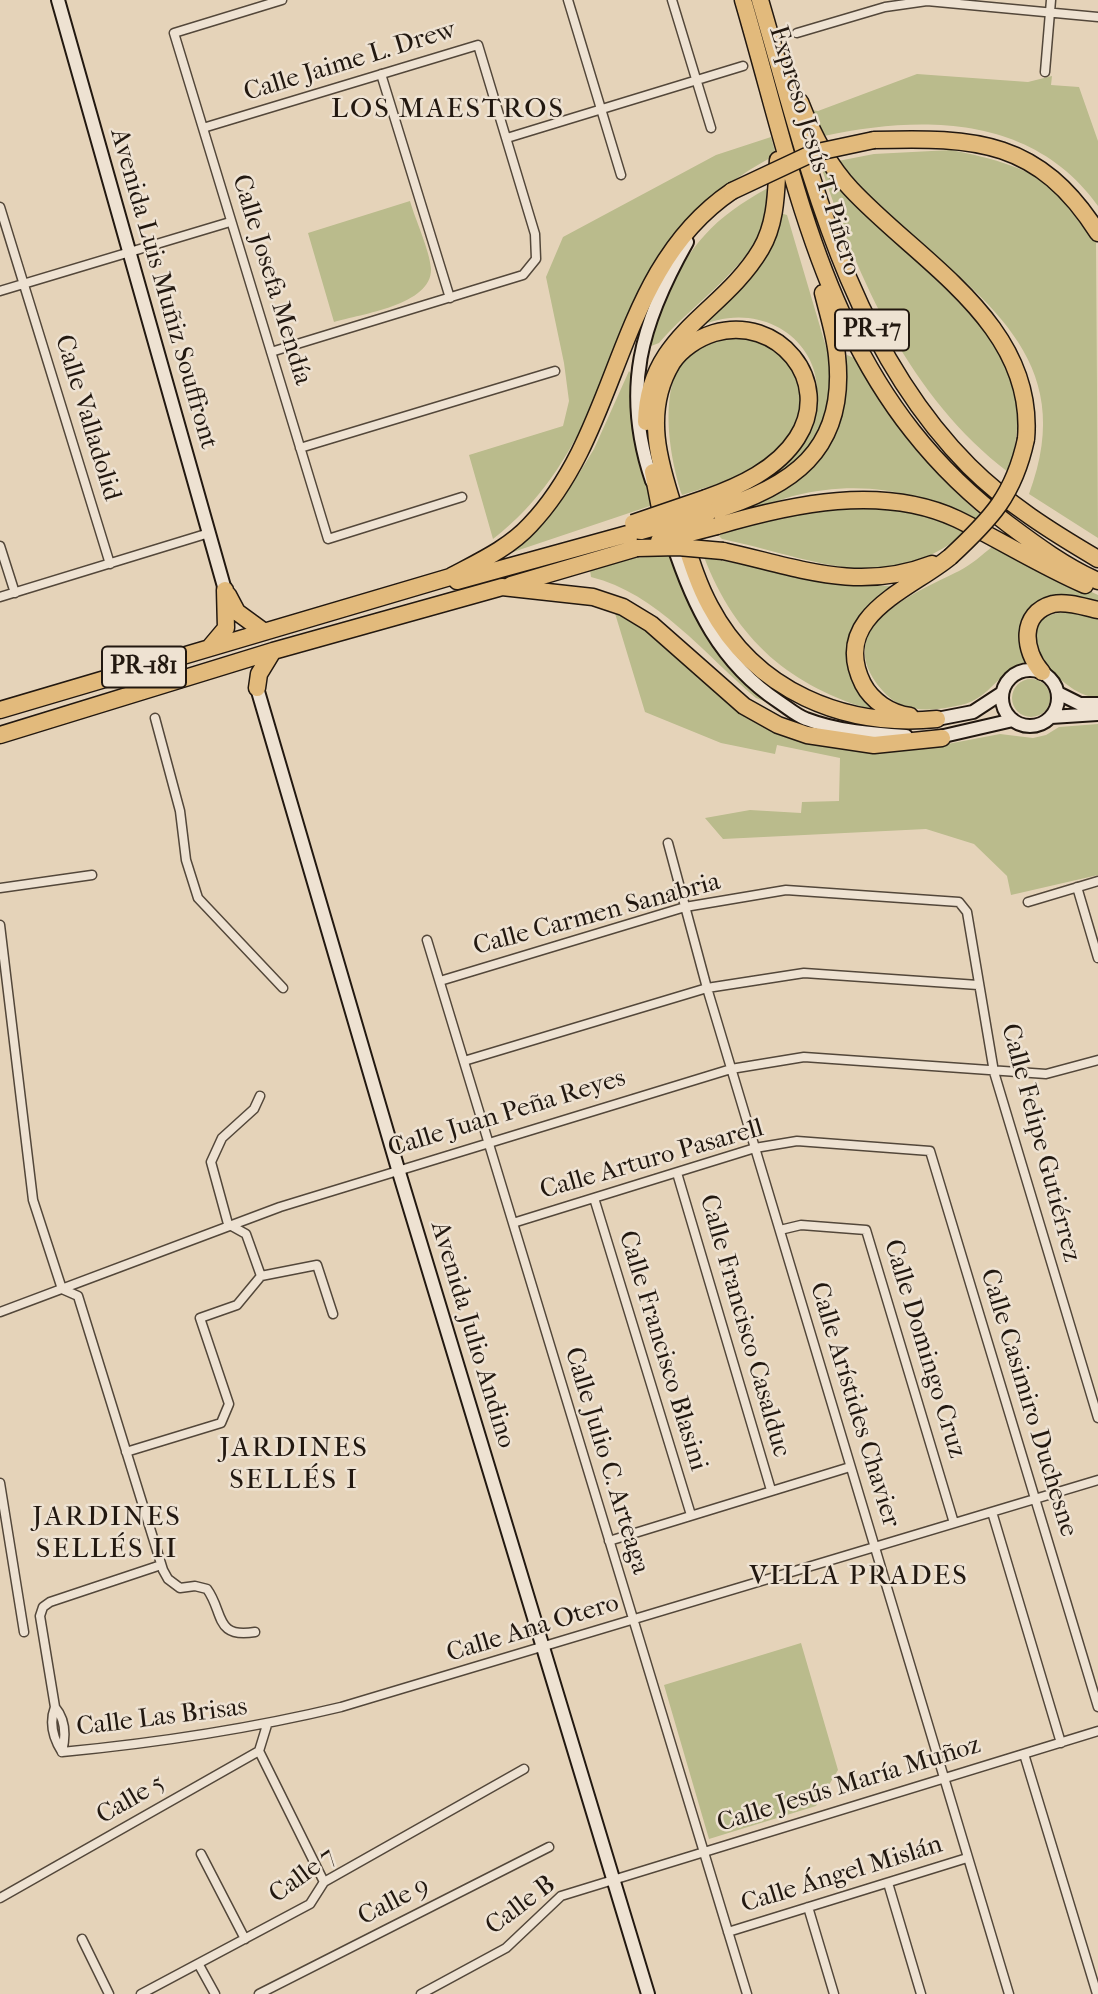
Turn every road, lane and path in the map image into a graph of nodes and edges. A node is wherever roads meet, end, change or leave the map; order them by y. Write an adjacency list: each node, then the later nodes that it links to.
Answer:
1 (58, 0): 26 (street, Avenida Luis Muñiz Souffront)
2 (282, 0): 17 (street, Calle Josefa Mendía)
3 (568, 0): 16 (street)
4 (672, 0): 15 (street)
5 (743, 0): 19 (highway, Expreso Jesús T. Piñero / PR-17)
6 (760, 0): 10 (highway, Expreso Jesús T. Piñero / PR-17)
7 (1051, 0): 8 (street)
8 (1050, 12): 9 (street); 11 (street); 13 (street)
9 (1098, 17)
10 (767, 22): 40 (highway, bridge); 41 (highway, Expreso Jesús T. Piñero / PR-17)
11 (797, 33)
12 (743, 66): 15 (street)
13 (1045, 72)
14 (381, 74): 17 (street, Calle Jaime L. Drew); 20 (street, Calle Jaime L. Drew); 30 (street)
15 (696, 80): 16 (street); 18 (street)
16 (601, 110): 20 (street); 21 (street)
17 (203, 128): 24 (street, Calle Josefa Mendía)
18 (711, 128)
19 (779, 129): 27 (highway, Expreso Jesús T. Piñero / PR-17); 35 (highway)
20 (506, 138): 30 (street, Calle Jaime L. Drew)
21 (621, 175)
22 (0, 207): 28 (street, Calle Valladolid)
23 (708, 208): 25 (highway, bridge); 35 (street); 50 (highway)
24 (230, 222): 26 (street); 31 (street, Calle Josefa Mendía)
25 (1098, 233)
26 (128, 253): 28 (street); 37 (street, Avenida Luis Muñiz Souffront)
27 (816, 257): 36 (highway); 43 (highway, Expreso Jesús T. Piñero / PR-17)
28 (23, 284): 29 (street); 42 (street, Calle Valladolid)
29 (0, 291)
30 (450, 298): 31 (street)
31 (271, 352): 33 (street, Calle Josefa Mendía)
32 (555, 371): 33 (street)
33 (300, 448): 34 (street, Calle Josefa Mendía)
34 (462, 497)
35 (660, 508): 67 (street)
36 (711, 512): 38 (highway, bridge); 38 (highway, bridge); 46 (highway); 64 (highway)
37 (209, 533): 42 (street); 45 (street, Avenida Luis Muñiz Souffront)
38 (635, 534): 40 (highway, bridge); 44 (highway, PR-181); 50 (highway, PR-181)
39 (0, 547): 47 (street)
40 (950, 557): 64 (highway)
41 (1098, 559)
42 (110, 564): 47 (street)
43 (1098, 581)
44 (502, 587): 53 (highway, PR-181); 67 (highway)
45 (225, 590): 51 (highway); 52 (highway)
46 (1098, 590)
47 (15, 593): 48 (street)
48 (0, 597)
49 (1098, 610): 55 (highway)
50 (289, 624): 51 (highway, PR-181)
51 (263, 631): 52 (highway, PR-181)
52 (210, 647): 60 (highway, PR-181)
53 (273, 651): 54 (highway, PR-181); 56 (highway)
54 (224, 667): 56 (highway); 66 (highway, PR-181)
55 (1042, 672): 57 (street); 58 (street)
56 (257, 688): 91 (street, Avenida Julio Andino)
57 (1002, 693): 64 (street); 65 (street)
58 (1058, 693): 59 (street); 62 (street)
59 (1098, 704)
60 (0, 710)
61 (1098, 714): 62 (street)
62 (1051, 717): 65 (street)
63 (155, 718): 81 (street)
64 (937, 719)
65 (1013, 720): 67 (street)
66 (0, 735)
67 (942, 738)
68 (668, 843): 74 (street, Calle Arístides Chavier)
69 (92, 875): 72 (street)
70 (1098, 881): 71 (street)
71 (1077, 887): 73 (street); 78 (street)
72 (0, 888)
73 (1028, 902)
74 (685, 907): 75 (street, Calle Carmen Sanabria); 79 (street, Calle Carmen Sanabria); 82 (street, Calle Arístides Chavier)
75 (968, 917): 80 (street, Calle Felipe Gutiérrez)
76 (0, 925): 98 (street)
77 (427, 940): 79 (street, Calle Julio C. Arteaga)
78 (1098, 958)
79 (439, 981): 84 (street, Calle Julio C. Arteaga)
80 (978, 985): 82 (street); 86 (street, Calle Felipe Gutiérrez)
81 (283, 988)
82 (707, 988): 84 (street); 85 (street, Calle Arístides Chavier)
83 (1098, 1060): 86 (street, Calle Juan Peña Reyes)
84 (464, 1061): 88 (street, Calle Julio C. Arteaga)
85 (731, 1069): 86 (street, Calle Juan Peña Reyes); 88 (street, Calle Juan Peña Reyes); 89 (street, Calle Arístides Chavier)
86 (994, 1072): 101 (street, Calle Felipe Gutiérrez)
87 (260, 1096): 95 (street)
88 (488, 1142): 91 (street, Calle Juan Peña Reyes); 94 (street, Calle Julio C. Arteaga)
89 (755, 1148): 90 (street, Calle Arturo Pasarell); 92 (street, Calle Arturo Pasarell); 96 (street, Calle Arístides Chavier)
90 (930, 1151): 107 (street, Calle Casimiro Duchesne)
91 (398, 1169): 95 (street, Calle Juan Peña Reyes); 117 (street, Avenida Julio Andino)
92 (677, 1173): 93 (street, Calle Arturo Pasarell); 106 (street, Calle Francisco Casalduc)
93 (594, 1198): 94 (street, Calle Arturo Pasarell); 109 (street, Calle Francisco Blasini)
94 (513, 1223): 111 (street, Calle Julio C. Arteaga)
95 (228, 1224): 97 (street); 98 (street, Calle Juan Peña Reyes)
96 (780, 1230): 103 (street, Calle Arístides Chavier); 110 (street, Calle Domingo Cruz)
97 (261, 1276): 100 (street); 102 (street)
98 (62, 1289): 99 (street, Calle Juan Peña Reyes); 102 (street)
99 (0, 1312)
100 (333, 1314)
101 (1098, 1418)
102 (126, 1452): 113 (street)
103 (850, 1467): 106 (street); 112 (street, Calle Arístides Chavier)
104 (1098, 1480): 107 (street, Calle Ana Otero)
105 (0, 1483): 115 (street)
106 (771, 1490): 109 (street)
107 (1035, 1499): 108 (street, Calle Ana Otero); 118 (street, Calle Casimiro Duchesne)
108 (992, 1512): 110 (street, Calle Ana Otero); 121 (street)
109 (691, 1515): 111 (street)
110 (954, 1522): 112 (street, Calle Ana Otero)
111 (609, 1541): 114 (street, Calle Julio C. Arteaga)
112 (874, 1548): 114 (street, Calle Ana Otero); 125 (street, Calle Arístides Chavier)
113 (161, 1566): 116 (street); 119 (street, Calle Las Brisas)
114 (632, 1620): 117 (street, Calle Ana Otero); 127 (street, Calle Julio C. Arteaga)
115 (24, 1632)
116 (255, 1632)
117 (542, 1648): 119 (street, Calle Ana Otero); 130 (street, Avenida Julio Andino)
118 (1098, 1707)
119 (267, 1725): 122 (street)
120 (1098, 1731): 121 (street, Calle Jesús María Muñoz)
121 (1060, 1742): 123 (street, Calle Jesús María Muñoz)
122 (259, 1751): 131 (street); 133 (street, Calle 5)
123 (1024, 1754): 125 (street, Calle Jesús María Muñoz); 150 (street)
124 (524, 1769): 131 (street, Calle 7)
125 (943, 1777): 127 (street, Calle Jesús María Muñoz); 129 (street, Calle Arístides Chavier)
126 (549, 1847): 143 (street, Calle 9)
127 (703, 1851): 130 (street, Calle Jesús María Muñoz); 135 (street, Calle Julio C. Arteaga)
128 (201, 1854): 136 (street)
129 (967, 1858): 132 (street, Calle Ángel Mislán); 149 (street, Calle Arístides Chavier)
130 (613, 1880): 139 (street, Calle B); 145 (street, Avenida Julio Andino)
131 (324, 1882): 136 (street, Calle 7)
132 (888, 1883): 134 (street, Calle Ángel Mislán); 148 (street)
133 (0, 1898)
134 (808, 1907): 135 (street, Calle Ángel Mislán); 147 (street)
135 (728, 1931): 146 (street, Calle Julio C. Arteaga)
136 (245, 1939): 138 (street, Calle 7)
137 (82, 1940): 140 (street)
138 (200, 1965): 141 (street, Calle 7); 142 (street)
139 (436, 1991): 144 (street, Calle B)
140 (109, 1994)
141 (141, 1994)
142 (215, 1994)
143 (259, 1994)
144 (421, 1994)
145 (648, 1994)
146 (747, 1994)
147 (834, 1994)
148 (921, 1994)
149 (1009, 1994)
150 (1097, 1994)

